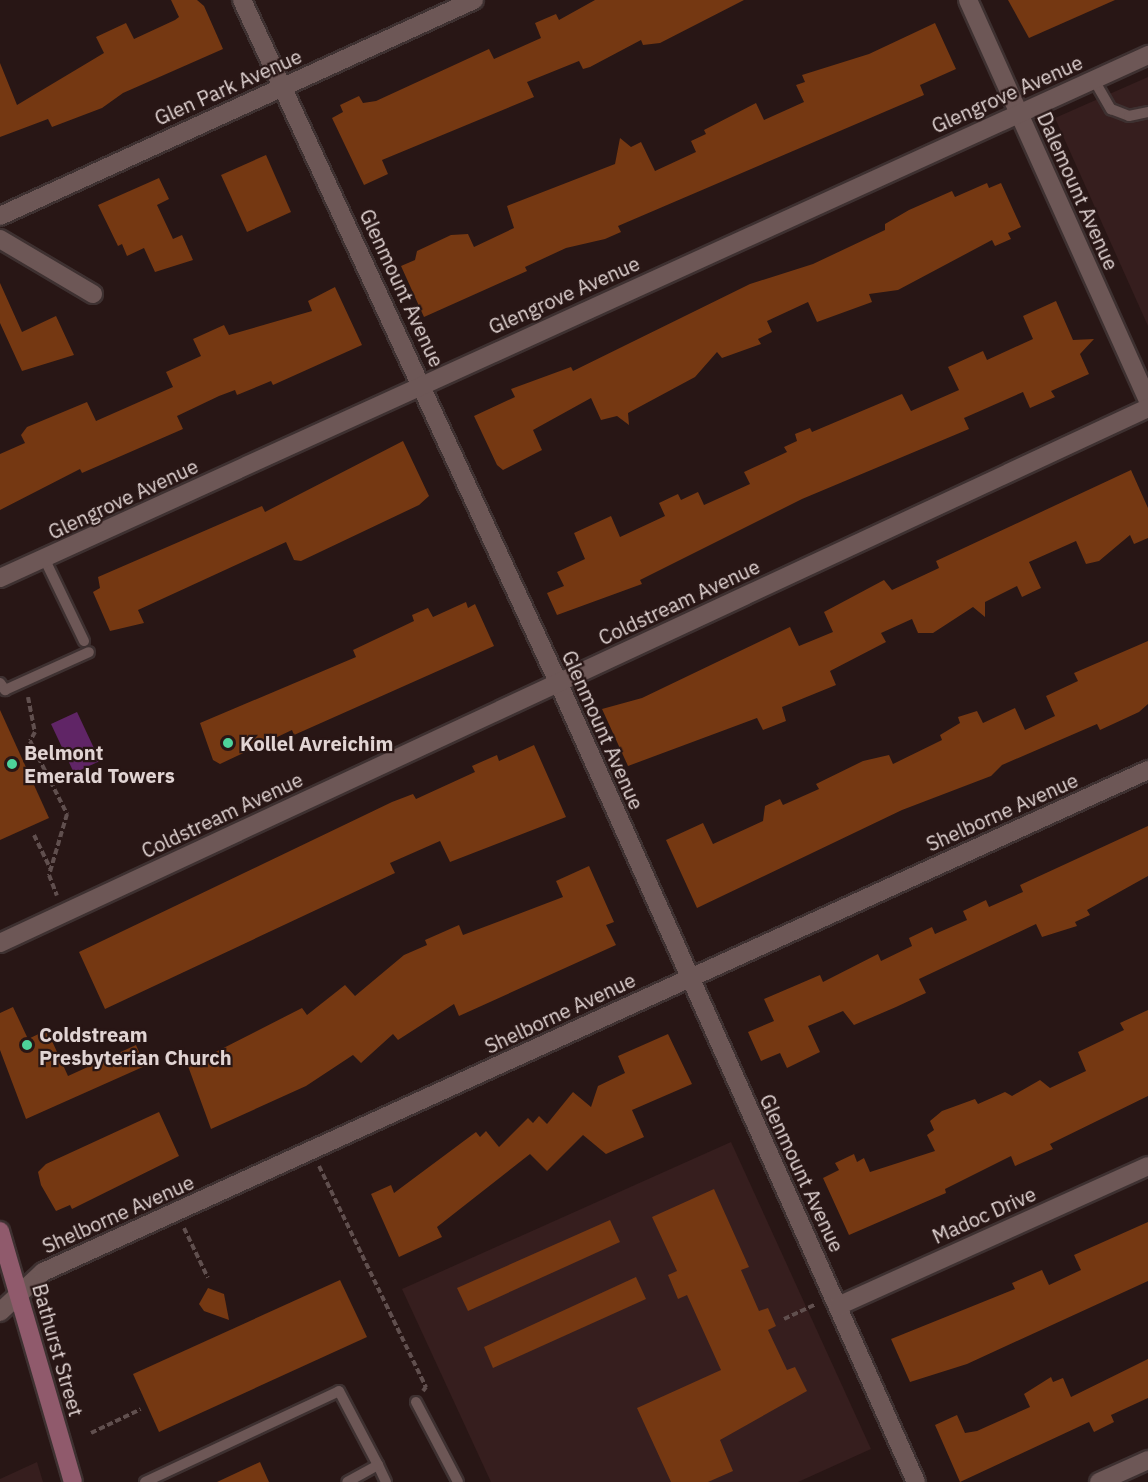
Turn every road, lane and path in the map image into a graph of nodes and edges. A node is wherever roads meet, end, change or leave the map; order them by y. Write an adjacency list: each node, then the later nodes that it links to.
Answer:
1 (242, 0): 6 (street, Glenmount Avenue)
2 (474, 0): 6 (street, Glen Park Avenue)
3 (968, 0): 8 (street, Dalemount Avenue)
4 (1148, 55): 5 (street, Glengrove Avenue)
5 (1094, 80): 7 (lane); 8 (street, Glengrove Avenue)
6 (284, 87): 9 (street, Glen Park Avenue); 12 (street, Glenmount Avenue)
7 (1148, 112)
8 (1019, 113): 12 (street, Glengrove Avenue); 13 (street, Dalemount Avenue)
9 (0, 216)
10 (0, 239): 11 (street)
11 (93, 294)
12 (422, 384): 15 (street, Glengrove Avenue); 20 (street, Glenmount Avenue)
13 (1148, 401)
14 (1148, 408): 20 (street, Coldstream Avenue)
15 (45, 560): 16 (street, Glengrove Avenue); 17 (lane)
16 (0, 578)
17 (84, 641)
18 (89, 652): 19 (lane)
19 (22, 682): 21 (lane); 24 (path)
20 (558, 682): 25 (street, Coldstream Avenue); 27 (street, Glenmount Avenue)
21 (0, 683)
22 (1148, 770): 27 (street, Shelborne Avenue)
23 (34, 835): 24 (path)
24 (51, 869): 25 (path)
25 (64, 913): 26 (street, Coldstream Avenue)
26 (0, 943)
27 (687, 979): 28 (street, Shelborne Avenue); 34 (street, Glenmount Avenue)
28 (312, 1152): 30 (street, Shelborne Avenue); 37 (path)
29 (1148, 1166): 34 (street, Madoc Drive)
30 (177, 1214): 32 (path); 33 (street, Shelborne Avenue)
31 (0, 1231): 33 (main road, Bathurst Street)
32 (208, 1278)
33 (18, 1294): 35 (street, Shelborne Avenue); 42 (main road, Bathurst Street)
34 (836, 1301): 36 (path); 47 (street, Glenmount Avenue)
35 (0, 1312)
36 (784, 1319)
37 (416, 1402): 46 (lane)
38 (141, 1409): 39 (path)
39 (91, 1433)
40 (1148, 1460): 48 (street)
41 (378, 1465): 43 (lane); 44 (lane); 45 (lane)
42 (74, 1482)
43 (145, 1482)
44 (347, 1482)
45 (386, 1482)
46 (458, 1482)
47 (916, 1482)
48 (1099, 1482)

